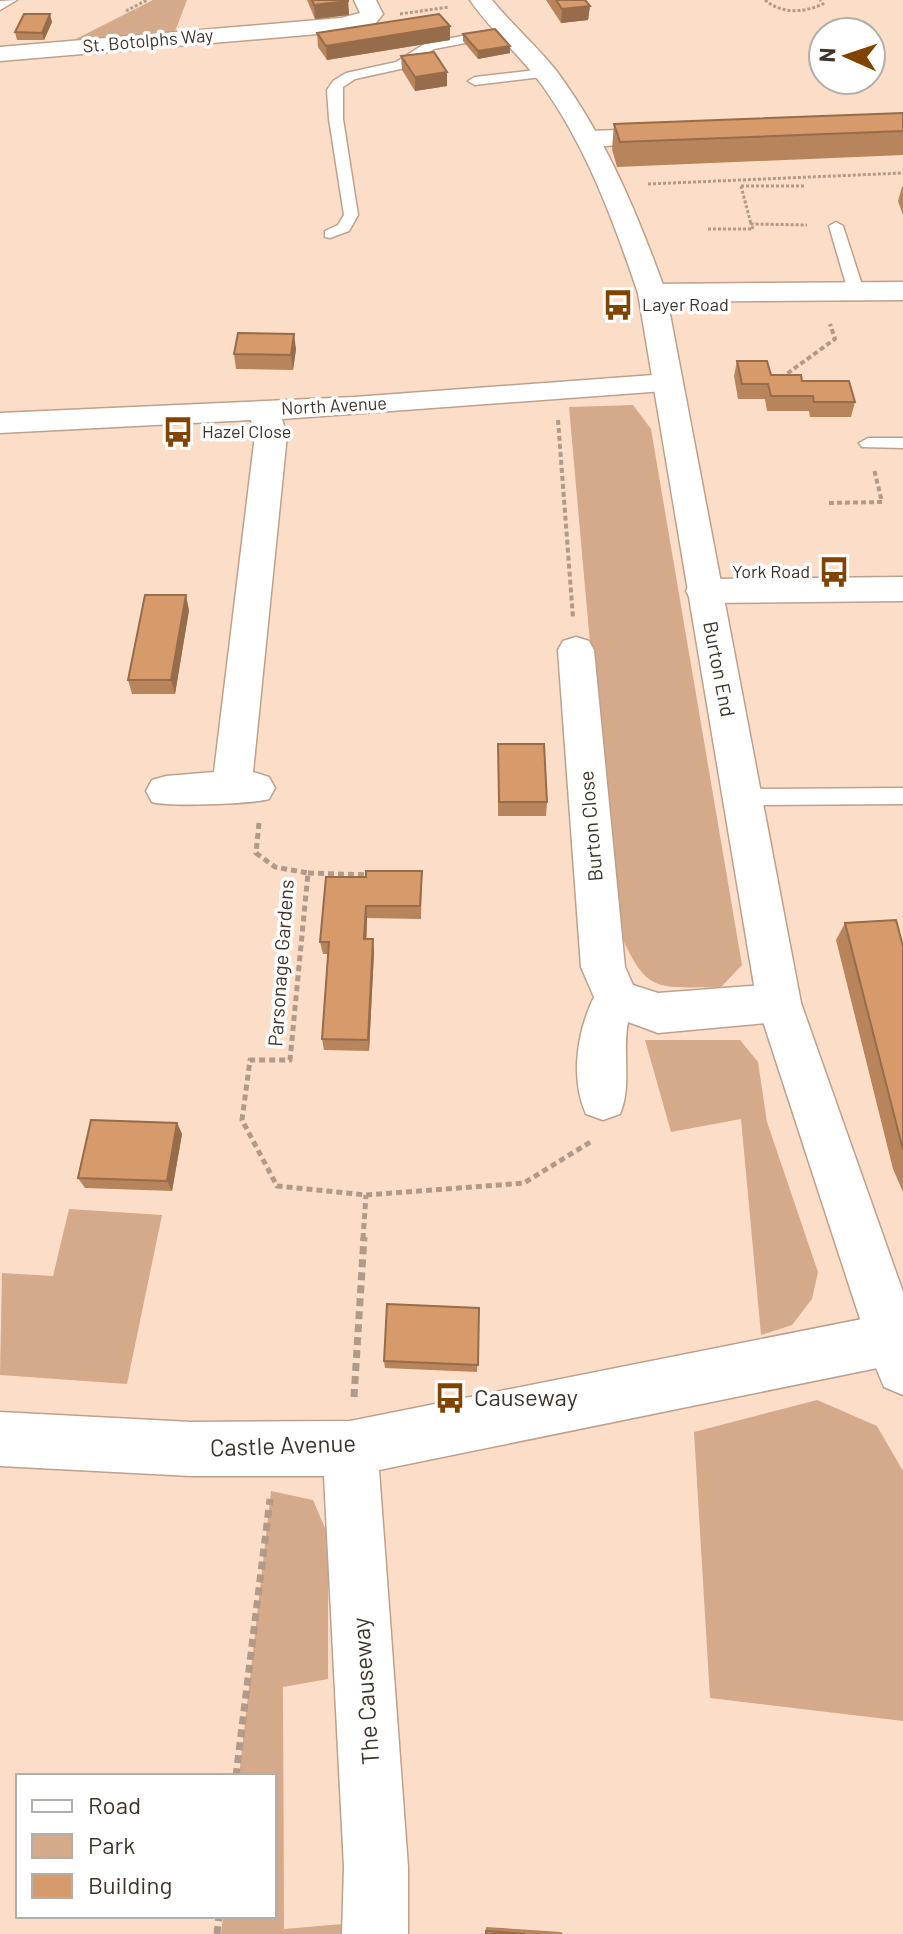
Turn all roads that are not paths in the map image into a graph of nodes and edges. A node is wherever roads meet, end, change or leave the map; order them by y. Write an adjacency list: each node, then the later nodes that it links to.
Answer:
1 (11, 0): 3 (lane)
2 (481, 1): 5 (street, Burton End)
3 (0, 6)
4 (366, 10): 6 (street, St. Botolphs Way)
5 (508, 31): 7 (street, Burton End); 12 (lane)
6 (0, 54)
7 (545, 73): 8 (lane); 10 (street, Burton End)
8 (475, 81)
9 (700, 135): 10 (street)
10 (590, 139): 15 (street, Burton End)
11 (836, 226): 13 (lane)
12 (330, 234)
13 (856, 291): 14 (street); 15 (street)
14 (903, 291)
15 (652, 293): 16 (street, Burton End)
16 (667, 383): 17 (street, North Avenue); 22 (street, Burton End)
17 (264, 409): 18 (street, North Avenue); 24 (street)
18 (0, 423)
19 (868, 443): 20 (lane)
20 (903, 443)
21 (903, 589): 22 (street)
22 (704, 591): 26 (street, Burton End)
23 (576, 650): 27 (street, Burton Close)
24 (166, 791)
25 (903, 796): 26 (lane)
26 (742, 797): 28 (street, Burton End)
27 (617, 999): 28 (street); 29 (street)
28 (779, 1003): 30 (street, Burton End)
29 (603, 1099)
30 (897, 1353): 32 (street, Castle Avenue)
31 (0, 1439): 32 (street, Castle Avenue)
32 (350, 1448): 33 (street, The Causeway)
33 (375, 1934)

